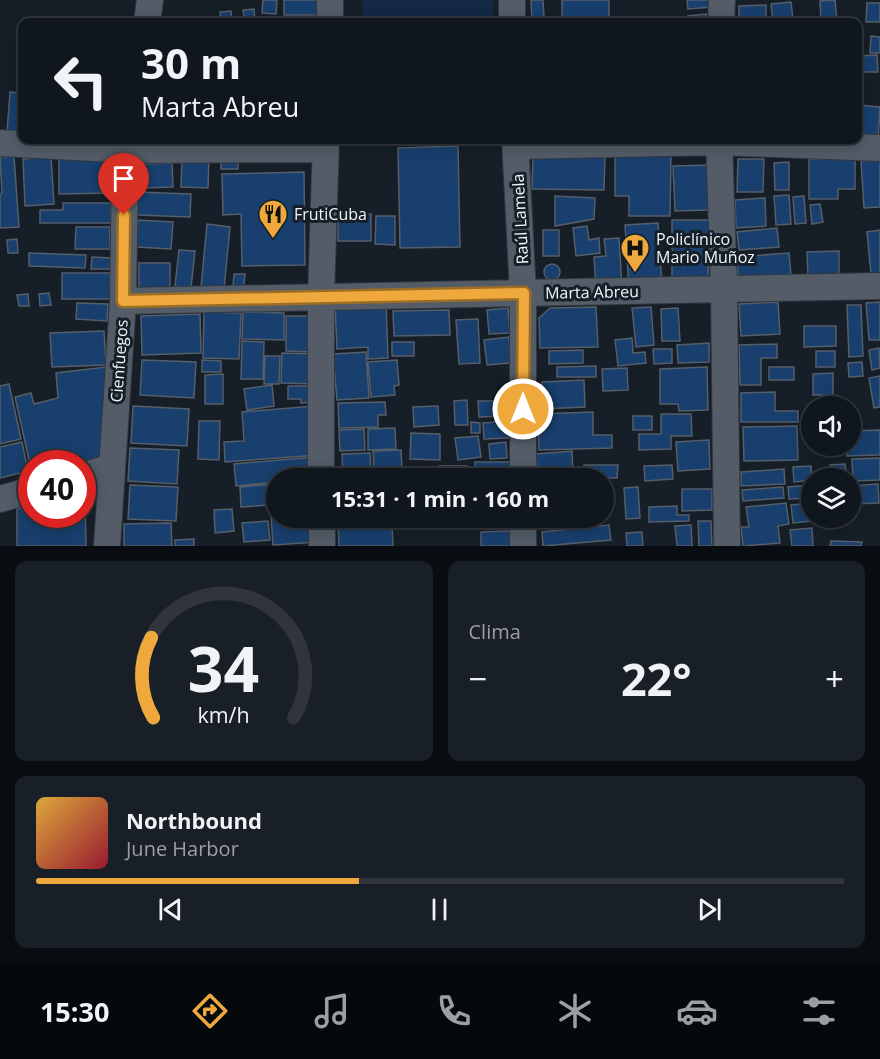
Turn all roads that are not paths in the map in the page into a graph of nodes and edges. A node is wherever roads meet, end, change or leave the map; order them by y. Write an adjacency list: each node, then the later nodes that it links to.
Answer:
1 (150, 0): 5 (street)
2 (330, 0): 6 (street)
3 (512, 0): 7 (street)
4 (722, 0): 8 (street)
5 (148, 18)
6 (330, 18)
7 (512, 18)
8 (721, 18)
9 (0, 143): 10 (street)
10 (18, 143)
11 (64, 144): 16 (street)
12 (326, 144): 16 (street); 21 (street)
13 (515, 144): 20 (street, Raúl Lamela)
14 (719, 144): 19 (street)
15 (788, 144): 17 (street)
16 (129, 145): 22 (street, Cienfuegos)
17 (880, 148)
18 (880, 286): 19 (street, Marta Abreu)
19 (724, 289): 20 (street, Marta Abreu); 34 (street)
20 (524, 293): 21 (street, Marta Abreu); 25 (street, Raúl Lamela)
21 (321, 297): 22 (street, Marta Abreu); 24 (street)
22 (123, 301): 23 (street, Cienfuegos)
23 (112, 467): 26 (street); 31 (street, Cienfuegos)
24 (321, 468)
25 (523, 468)
26 (96, 472)
27 (18, 494): 28 (street)
28 (0, 499)
29 (322, 528): 32 (street)
30 (523, 528): 33 (street)
31 (107, 546)
32 (322, 546)
33 (523, 546)
34 (728, 546)

